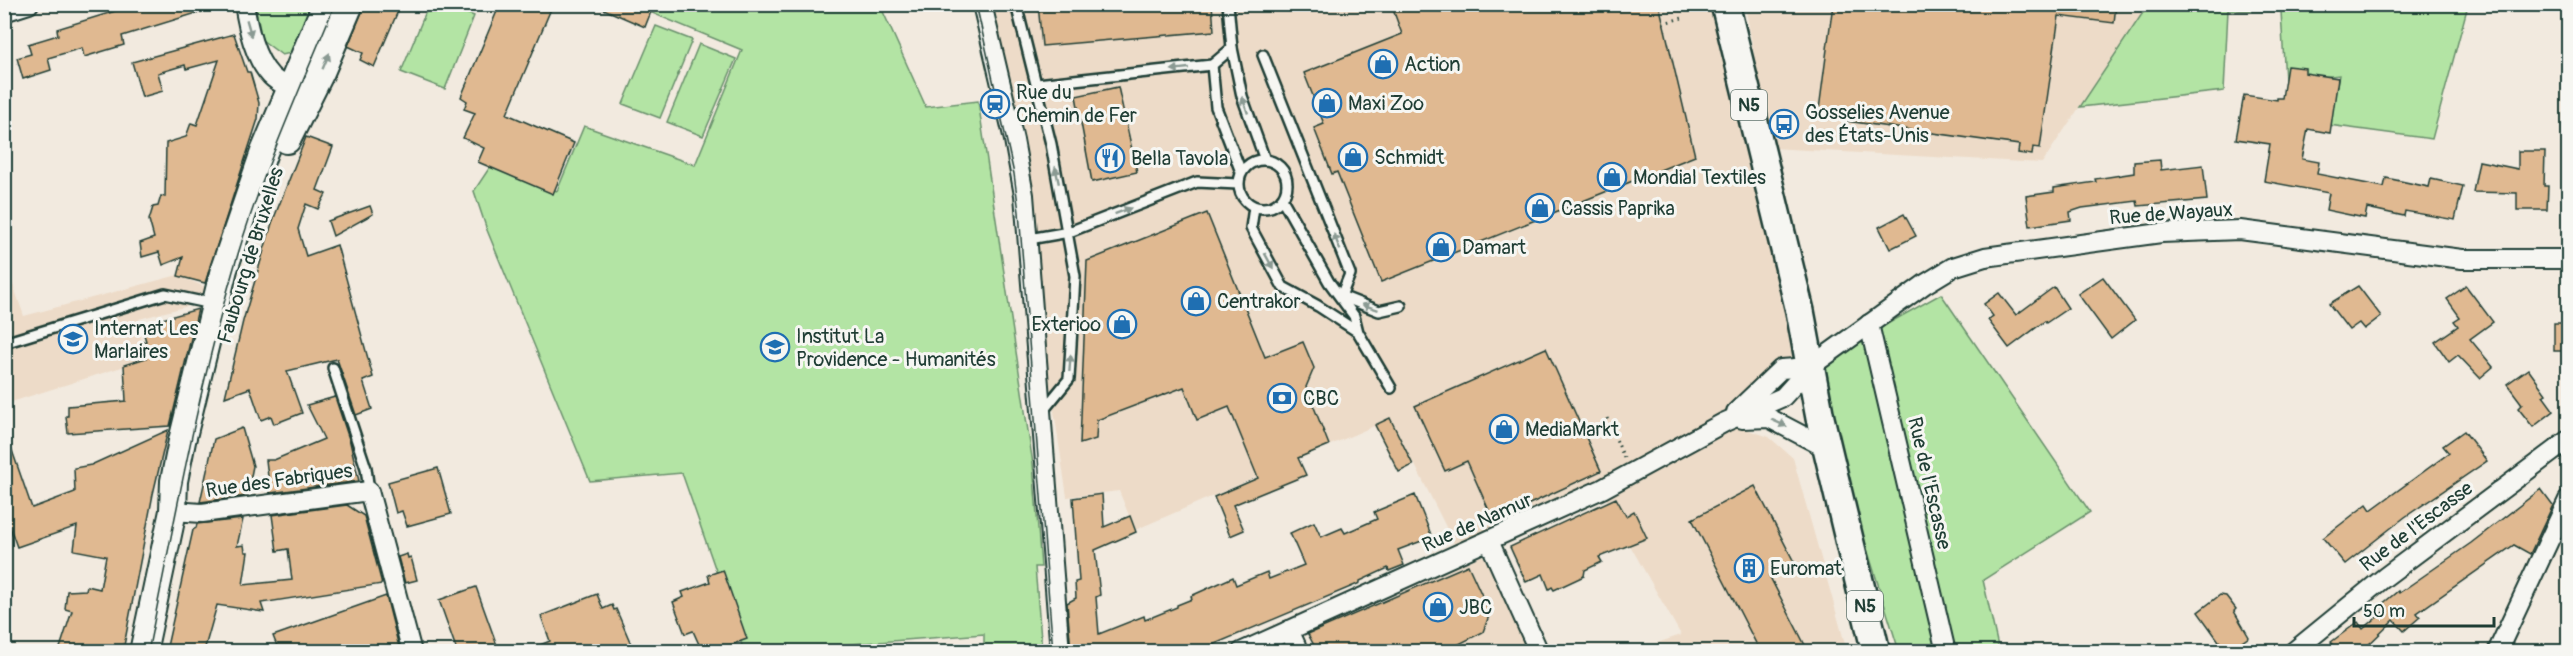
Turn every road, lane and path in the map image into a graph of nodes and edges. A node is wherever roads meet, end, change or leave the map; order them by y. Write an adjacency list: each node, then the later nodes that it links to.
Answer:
1 (28, 4): 9 (street)
2 (244, 4): 16 (street, one-way to 16)
3 (326, 4): 16 (street, Faubourg de Bruxelles)
4 (350, 4): 16 (street, Faubourg de Bruxelles, one-way to 4)
5 (982, 4): 23 (street)
6 (1016, 4): 15 (lane)
7 (1228, 4): 12 (lane)
8 (1725, 4): 31 (main road, N5)
9 (4, 12)
10 (1686, 17): 11 (path)
11 (1663, 23)
12 (1232, 48): 14 (lane); 17 (lane, one-way to 12)
13 (1263, 55): 25 (lane, one-way to 13)
14 (1212, 65): 15 (lane, one-way to 15); 18 (lane)
15 (1037, 84): 22 (lane, one-way to 15)
16 (300, 92): 26 (street, Faubourg de Bruxelles); 42 (street, Faubourg de Bruxelles)
17 (1264, 160): 18 (lane); 20 (lane)
18 (1241, 172): 19 (lane)
19 (1238, 184): 21 (lane); 22 (lane, one-way to 19)
20 (1281, 199): 21 (lane); 25 (lane)
21 (1254, 207): 29 (lane, one-way to 29)
22 (1069, 232): 23 (lane); 34 (lane, one-way to 22)
23 (1029, 239): 34 (street)
24 (2568, 260): 28 (street, Rue de Wayaux)
25 (1341, 296): 27 (lane, one-way to 25); 29 (lane)
26 (215, 305): 30 (lane); 42 (street, Faubourg de Bruxelles)
27 (1401, 306)
28 (1869, 324): 31 (street, Rue de Wayaux); 52 (street, Rue de l'Escasse)
29 (1358, 332): 33 (lane)
30 (4, 343)
31 (1810, 367): 36 (street); 38 (main road, N5)
32 (333, 368): 40 (lane)
33 (1390, 388)
34 (1042, 412): 47 (street)
35 (1607, 418): 39 (path)
36 (1725, 422): 38 (street, Rue de Namur, one-way to 38); 39 (street, Rue de Namur)
37 (2568, 440): 53 (street, Rue de l'Escasse)
38 (1828, 449): 51 (main road, N5)
39 (1631, 475): 43 (street, Rue de Namur)
40 (369, 491): 42 (street, Rue des Fabriques); 46 (street, Rue des Fabriques)
41 (2568, 500): 54 (street)
42 (173, 511): 45 (street, Faubourg de Bruxelles)
43 (1489, 542): 44 (street, Rue de Namur); 50 (street)
44 (1289, 630): 48 (street, Rue de Namur); 49 (street)
45 (143, 651)
46 (412, 651)
47 (1060, 651)
48 (1241, 651)
49 (1299, 651)
50 (1539, 651)
51 (1876, 651)
52 (1946, 651)
53 (2293, 651)
54 (2497, 651)

